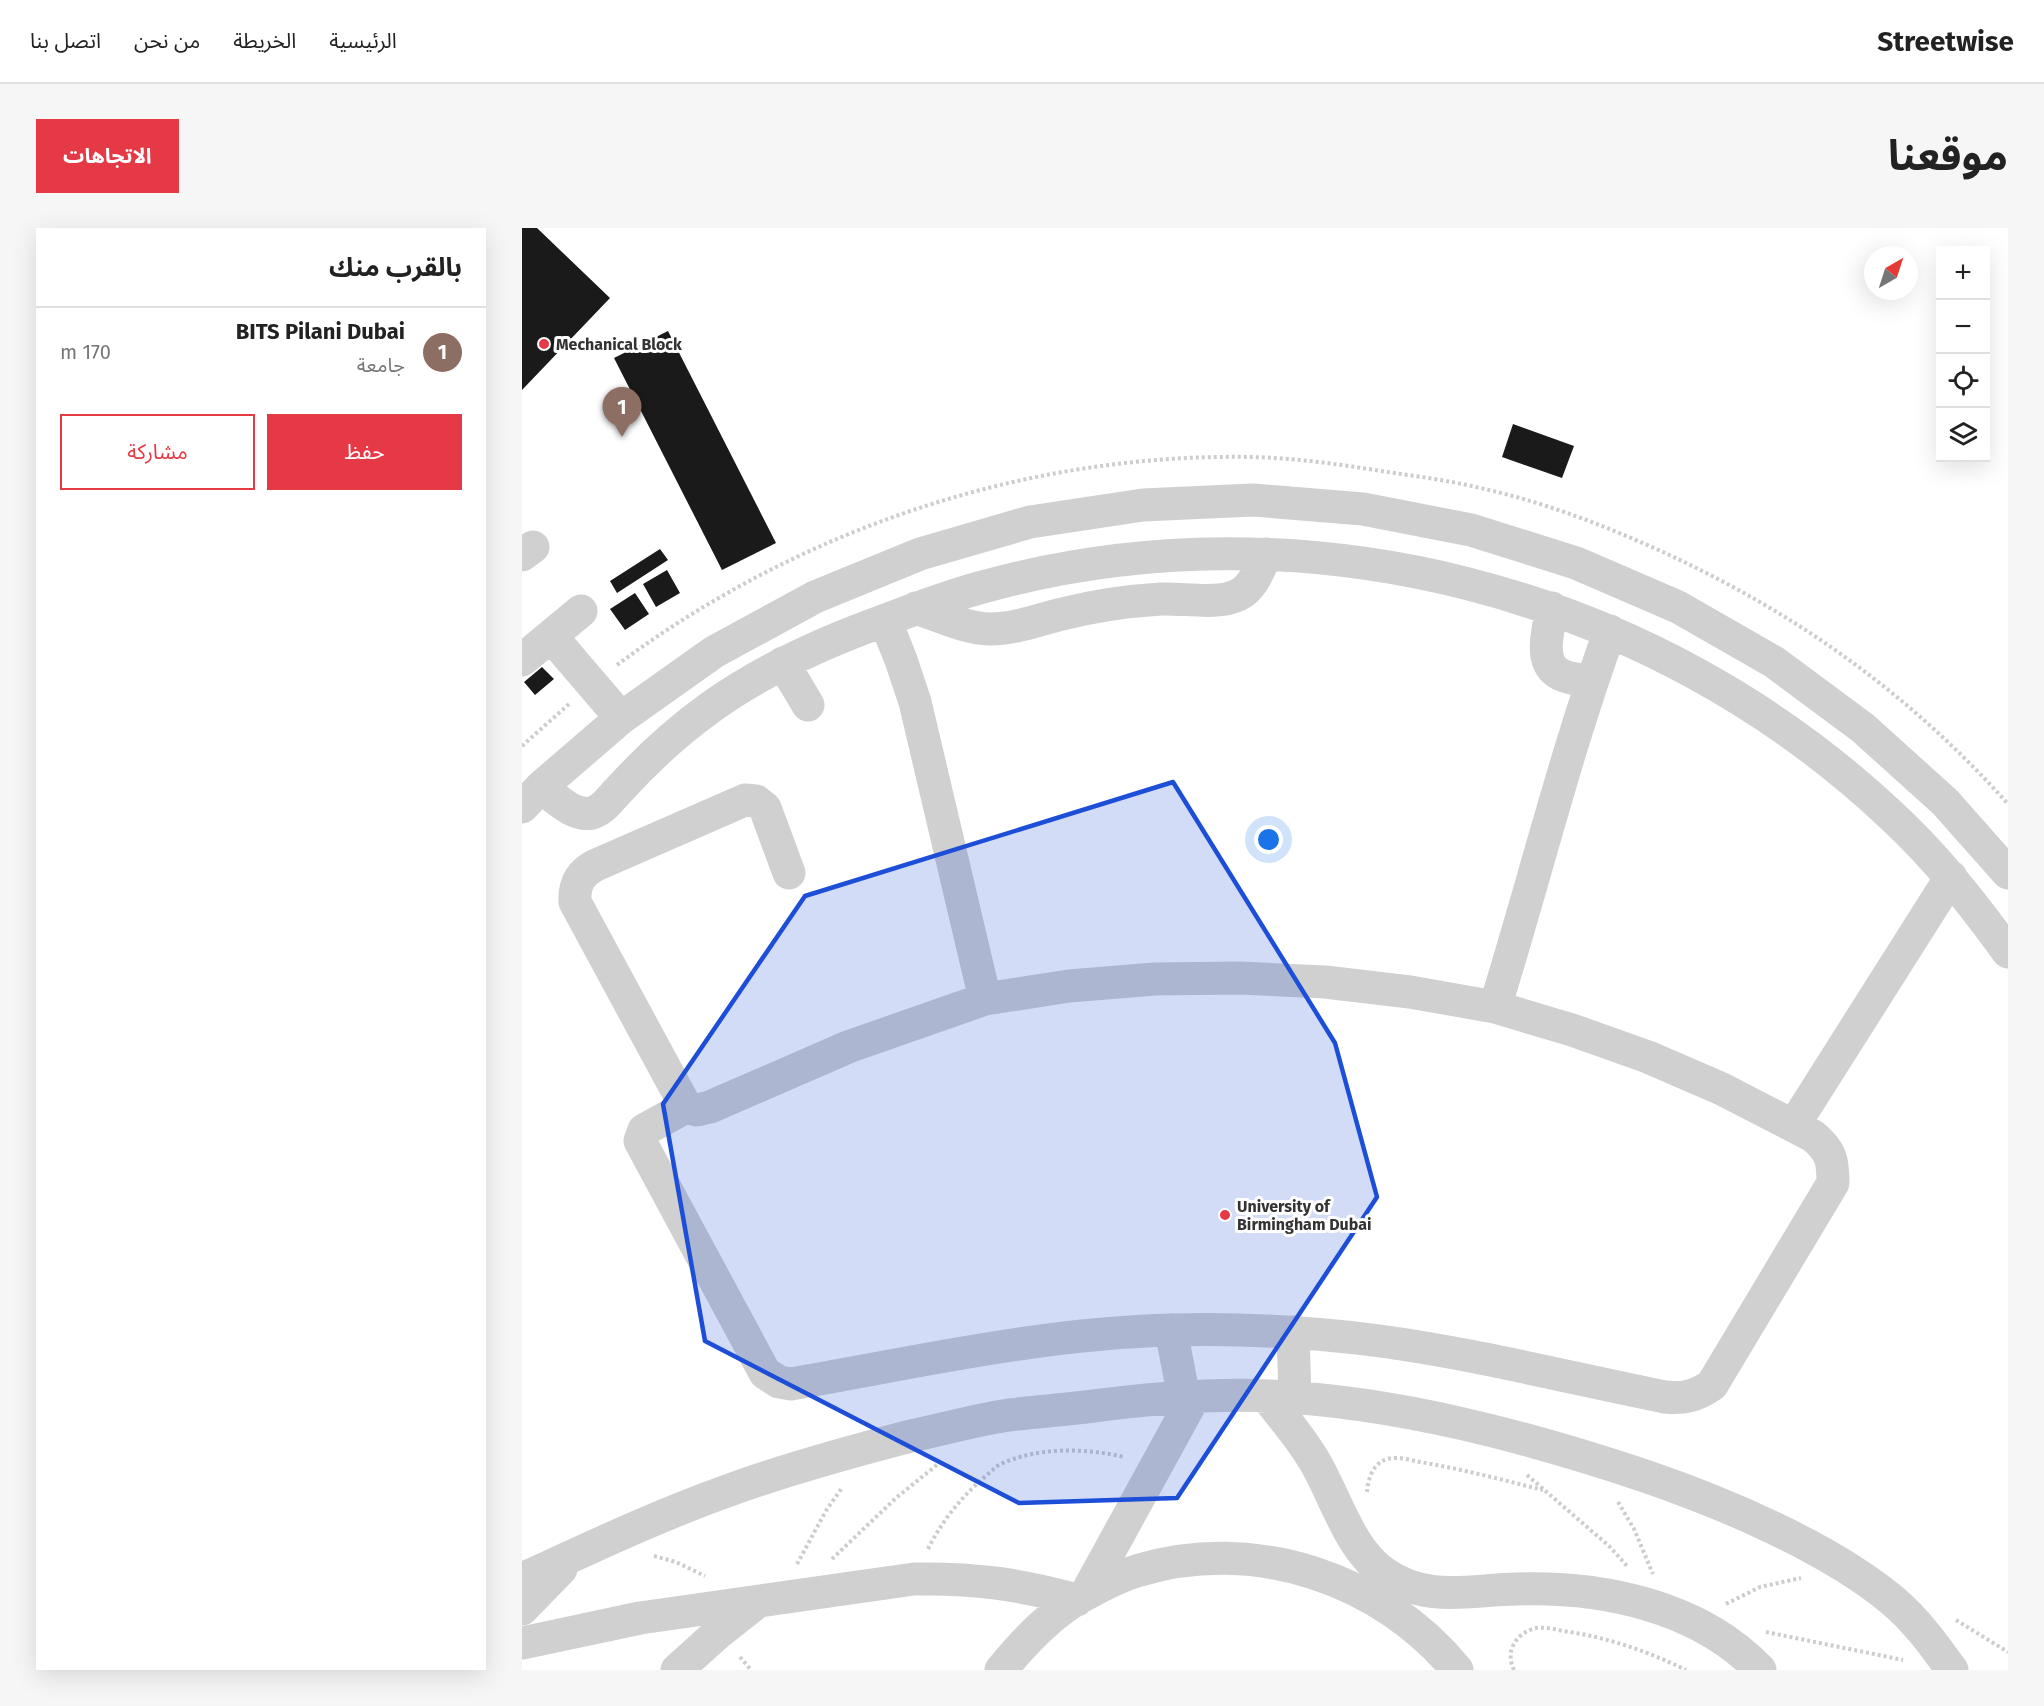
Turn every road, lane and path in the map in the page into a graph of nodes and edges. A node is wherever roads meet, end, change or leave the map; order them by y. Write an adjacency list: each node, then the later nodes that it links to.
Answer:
1 (1266, 554): 2 (street); 2 (street); 3 (street)
2 (916, 608): 5 (street)
3 (1552, 608): 6 (street); 10 (street)
4 (581, 611): 7 (street)
5 (885, 620): 9 (street); 18 (street)
6 (1610, 631): 10 (street); 16 (street)
7 (551, 636): 8 (street); 12 (street)
8 (522, 660)
9 (783, 663): 11 (street); 13 (street)
10 (1592, 680): 19 (street)
11 (808, 705)
12 (621, 718): 13 (street); 15 (street)
13 (532, 797)
14 (789, 873): 20 (street)
15 (2008, 873)
16 (1951, 877): 17 (street); 21 (street)
17 (2008, 952)
18 (985, 999): 19 (street); 20 (street)
19 (1495, 1007): 21 (street)
20 (686, 1107): 22 (street)
21 (1794, 1125): 23 (street)
22 (1172, 1330): 23 (street); 24 (street)
23 (1293, 1332): 25 (street)
24 (1189, 1397): 25 (street); 26 (street); 28 (street)
25 (1281, 1397): 35 (street); 42 (street)
26 (876, 1445): 33 (street); 40 (path)
27 (941, 1462): 40 (path)
28 (1155, 1469): 37 (path); 39 (street)
29 (1526, 1474): 30 (path)
30 (1544, 1490): 31 (path); 42 (path)
31 (1369, 1500)
32 (1617, 1502): 42 (path)
33 (580, 1552): 36 (street); 41 (street)
34 (646, 1554): 38 (path)
35 (1851, 1571): 43 (path); 52 (street)
36 (522, 1579)
37 (914, 1579): 39 (street); 40 (street)
38 (714, 1580)
39 (1081, 1597): 47 (street); 48 (street)
40 (779, 1598): 44 (street); 46 (street)
41 (522, 1609)
42 (1659, 1609): 43 (street)
43 (1705, 1628): 45 (path); 51 (street)
44 (522, 1643)
45 (1907, 1661)
46 (677, 1670)
47 (1001, 1670)
48 (1456, 1670)
49 (1514, 1670): 50 (path)
50 (1686, 1670)
51 (1760, 1670)
52 (1952, 1670)

